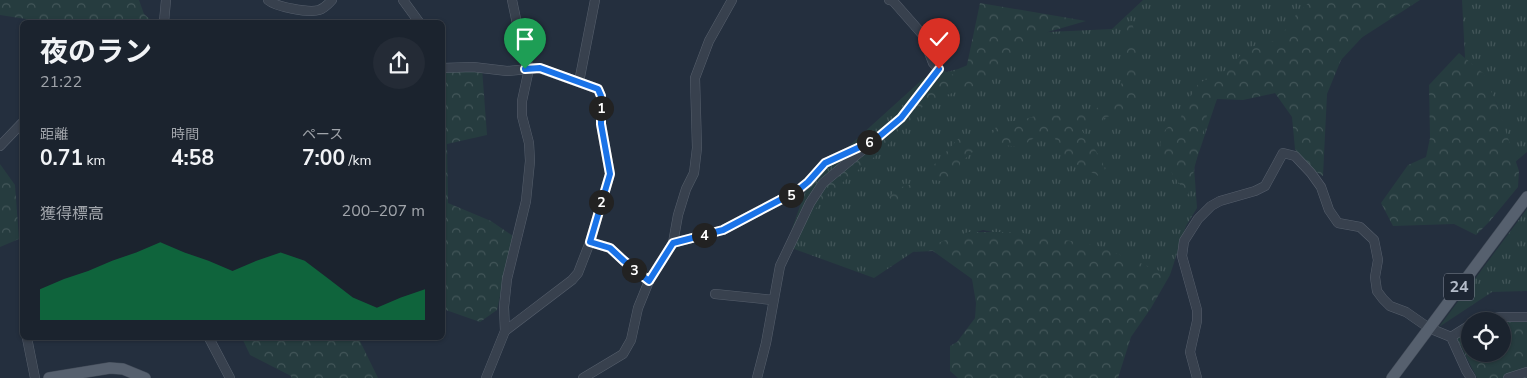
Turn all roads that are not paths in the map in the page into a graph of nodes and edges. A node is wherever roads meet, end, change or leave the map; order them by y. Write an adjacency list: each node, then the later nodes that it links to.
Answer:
1 (166, 0): 9 (street)
2 (268, 0): 3 (street)
3 (332, 0)
4 (403, 0): 10 (street)
5 (512, 0): 12 (street)
6 (595, 0): 13 (street)
7 (732, 0): 19 (street)
8 (890, 0): 15 (street)
9 (164, 20)
10 (418, 20)
11 (445, 68): 12 (street)
12 (529, 69): 13 (street); 27 (street)
13 (579, 82): 18 (street)
14 (20, 125): 16 (street)
15 (875, 140): 19 (street); 22 (street)
16 (0, 146)
17 (1527, 197): 25 (main road, 24)
18 (590, 242): 20 (street); 27 (street)
19 (673, 243): 20 (street)
20 (649, 281): 37 (street)
21 (715, 294): 22 (street)
22 (773, 300): 38 (street)
23 (1511, 316): 24 (street)
24 (1527, 317)
25 (1429, 328): 28 (street); 39 (street); 40 (main road, 24)
26 (1461, 330): 28 (street)
27 (505, 331): 36 (street)
28 (1451, 337): 41 (street)
29 (27, 340): 32 (street)
30 (210, 340): 35 (street)
31 (1527, 372): 42 (street)
32 (35, 378)
33 (49, 378): 34 (main road)
34 (145, 378)
35 (230, 378)
36 (486, 378)
37 (583, 378)
38 (757, 378)
39 (1197, 378)
40 (1392, 378)
41 (1471, 378)
42 (1508, 378)

